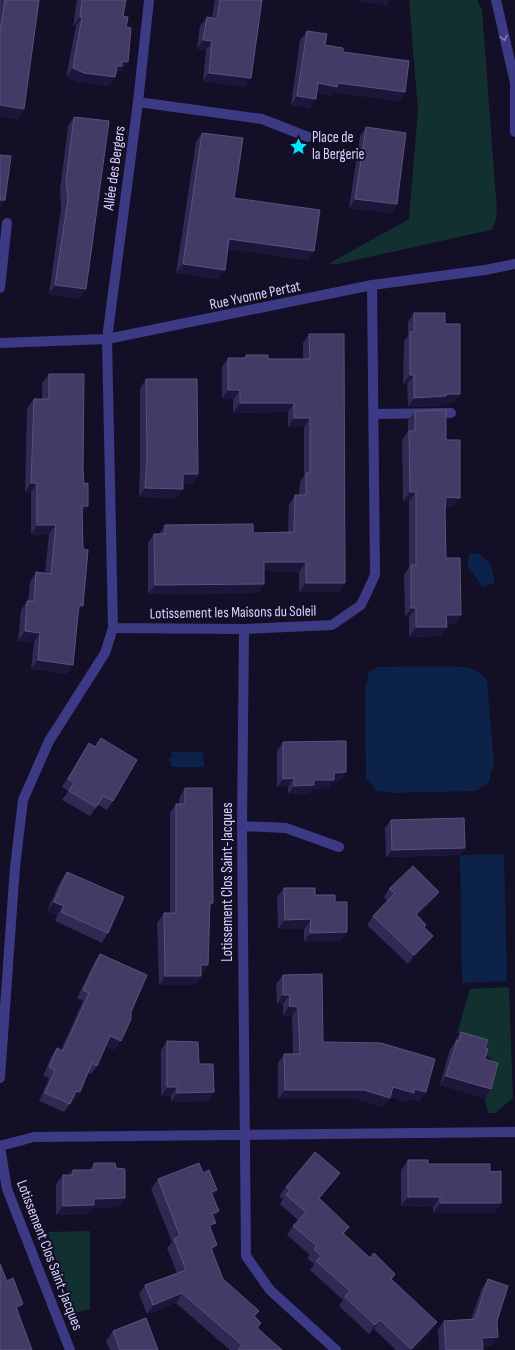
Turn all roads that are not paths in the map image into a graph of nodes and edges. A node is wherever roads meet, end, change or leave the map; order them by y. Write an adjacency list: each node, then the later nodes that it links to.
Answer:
1 (149, 0): 4 (street, Allée des Bergers)
2 (496, 0): 3 (street, one-way to 3)
3 (515, 82): 5 (street)
4 (138, 102): 6 (street); 11 (street, Allée des Bergers)
5 (515, 132)
6 (308, 137)
7 (7, 223): 10 (street)
8 (515, 264): 9 (street, Rue Yvonne Pertat)
9 (372, 285): 11 (street, Rue Yvonne Pertat); 14 (street, Lotissement les Maisons du Soleil)
10 (0, 288)
11 (107, 339): 12 (street, Rue Yvonne Pertat); 15 (street)
12 (0, 343)
13 (451, 413): 14 (street)
14 (374, 414): 16 (street, Lotissement les Maisons du Soleil)
15 (113, 628): 16 (street, Lotissement les Maisons du Soleil); 19 (street)
16 (244, 629): 17 (street, Lotissement Clos Saint-Jacques)
17 (242, 826): 18 (street); 21 (street, Lotissement Clos Saint-Jacques)
18 (339, 847)
19 (0, 1078)
20 (515, 1132): 21 (street, Lotissement Clos Saint-Jacques)
21 (244, 1135): 22 (street, Lotissement Clos Saint-Jacques); 24 (street, Lotissement Clos Saint-Jacques)
22 (0, 1146): 23 (street, Lotissement Clos Saint-Jacques)
23 (70, 1350)
24 (336, 1350)

